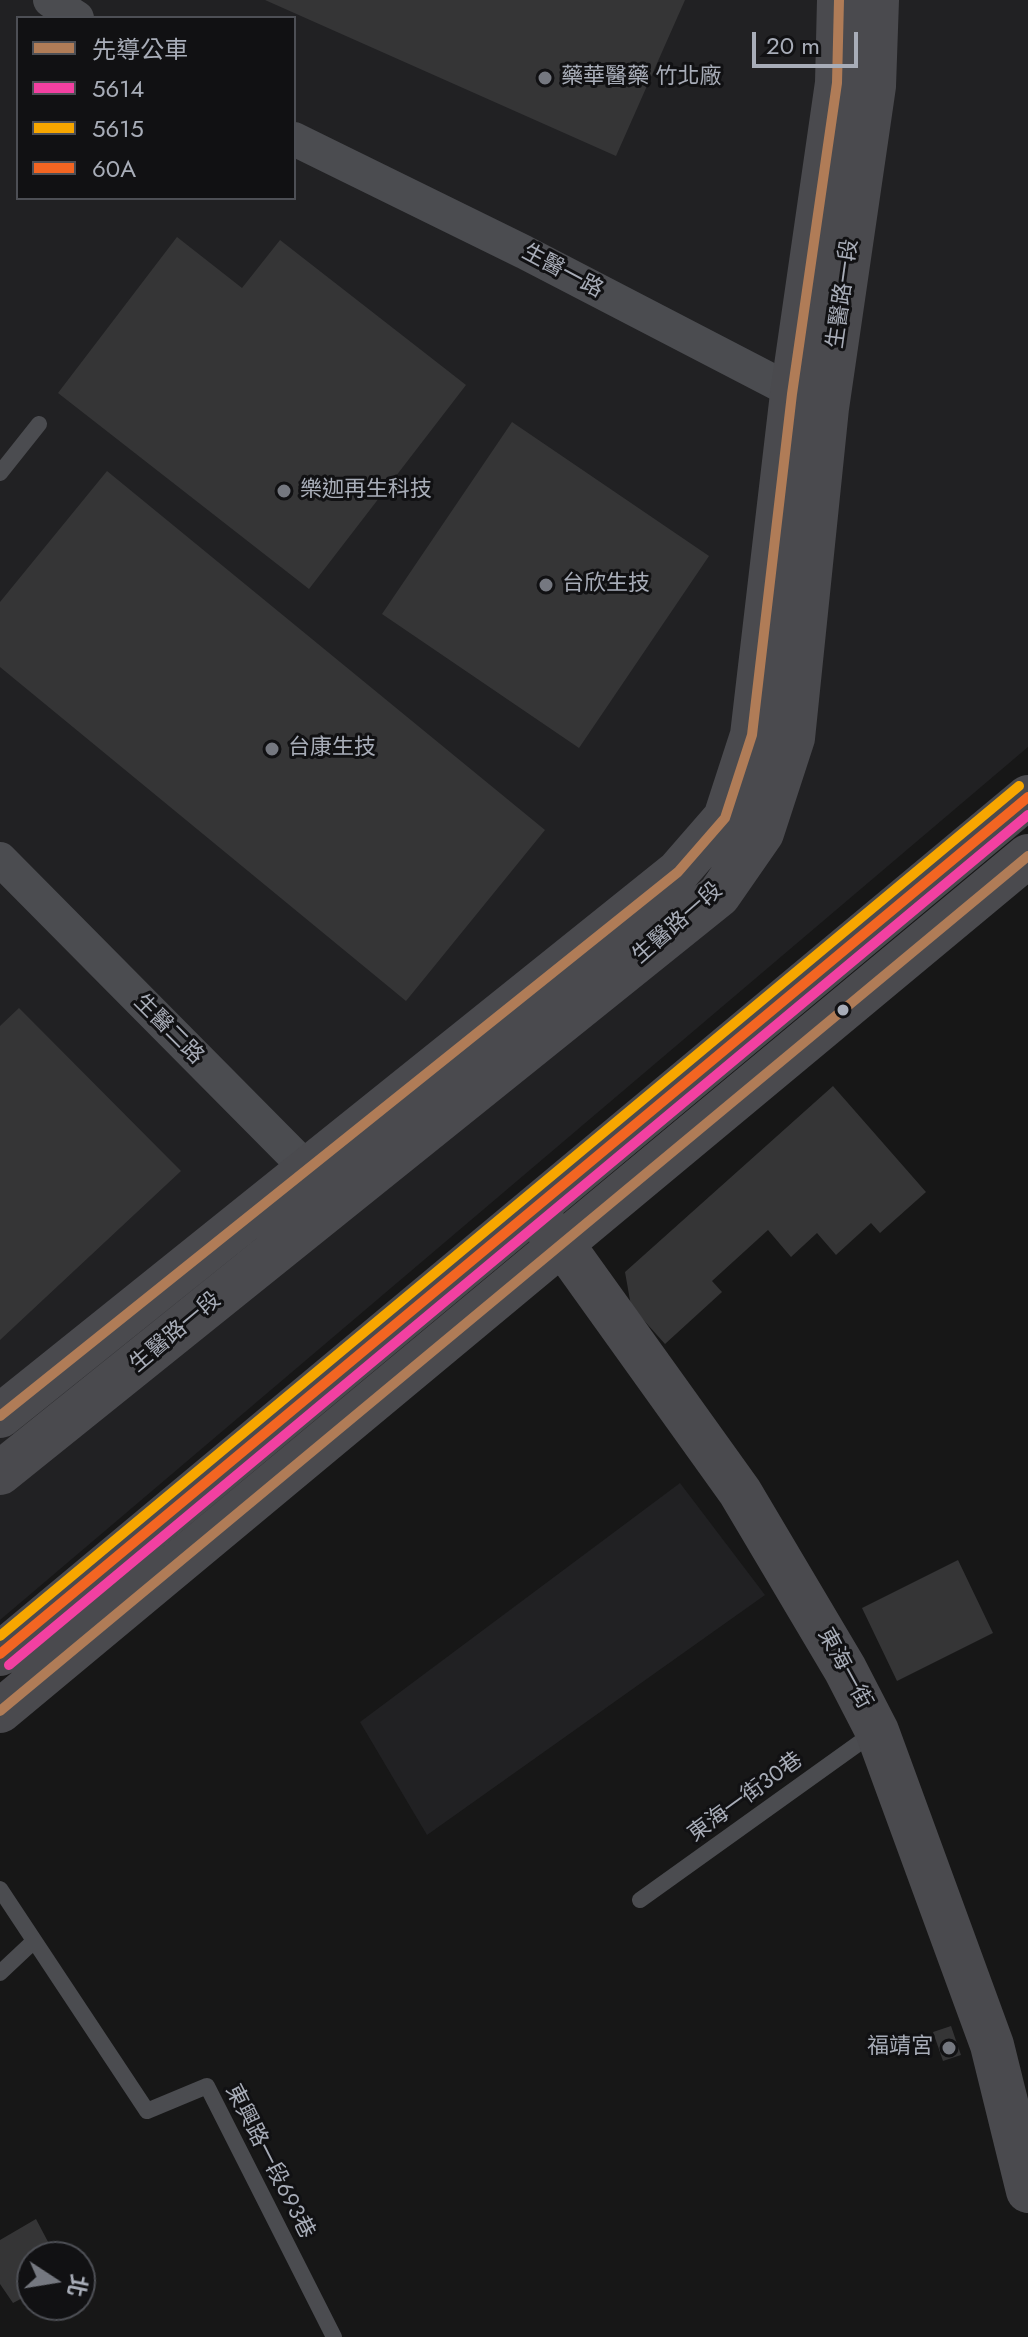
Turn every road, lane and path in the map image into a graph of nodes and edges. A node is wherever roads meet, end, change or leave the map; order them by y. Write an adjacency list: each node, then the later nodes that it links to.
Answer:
1 (50, 0): 4 (street)
2 (839, 0): 6 (street, 生醫路一段)
3 (877, 0): 6 (street, 生醫路一段)
4 (74, 16)
5 (296, 140): 6 (street, 生醫一路)
6 (810, 401): 12 (street, 生醫路一段)
7 (39, 424): 8 (lane)
8 (0, 473)
9 (1028, 797): 13 (street)
10 (1028, 856): 14 (street)
11 (0, 859): 12 (street, 生醫二路)
12 (323, 1185): 15 (street, 生醫路一段); 16 (street, 生醫路一段)
13 (531, 1212): 14 (street, 東海一街); 17 (street)
14 (563, 1245): 18 (street); 19 (street, 東海一街)
15 (0, 1416)
16 (0, 1473)
17 (0, 1654)
18 (0, 1711)
19 (877, 1731): 21 (lane, 東海一街30巷); 24 (street, 東海一街)
20 (0, 1889): 22 (lane, 東興路一段693巷)
21 (640, 1900)
22 (34, 1941): 23 (lane); 25 (lane, 東興路一段693巷)
23 (0, 1973)
24 (1028, 2191)
25 (334, 2337)

